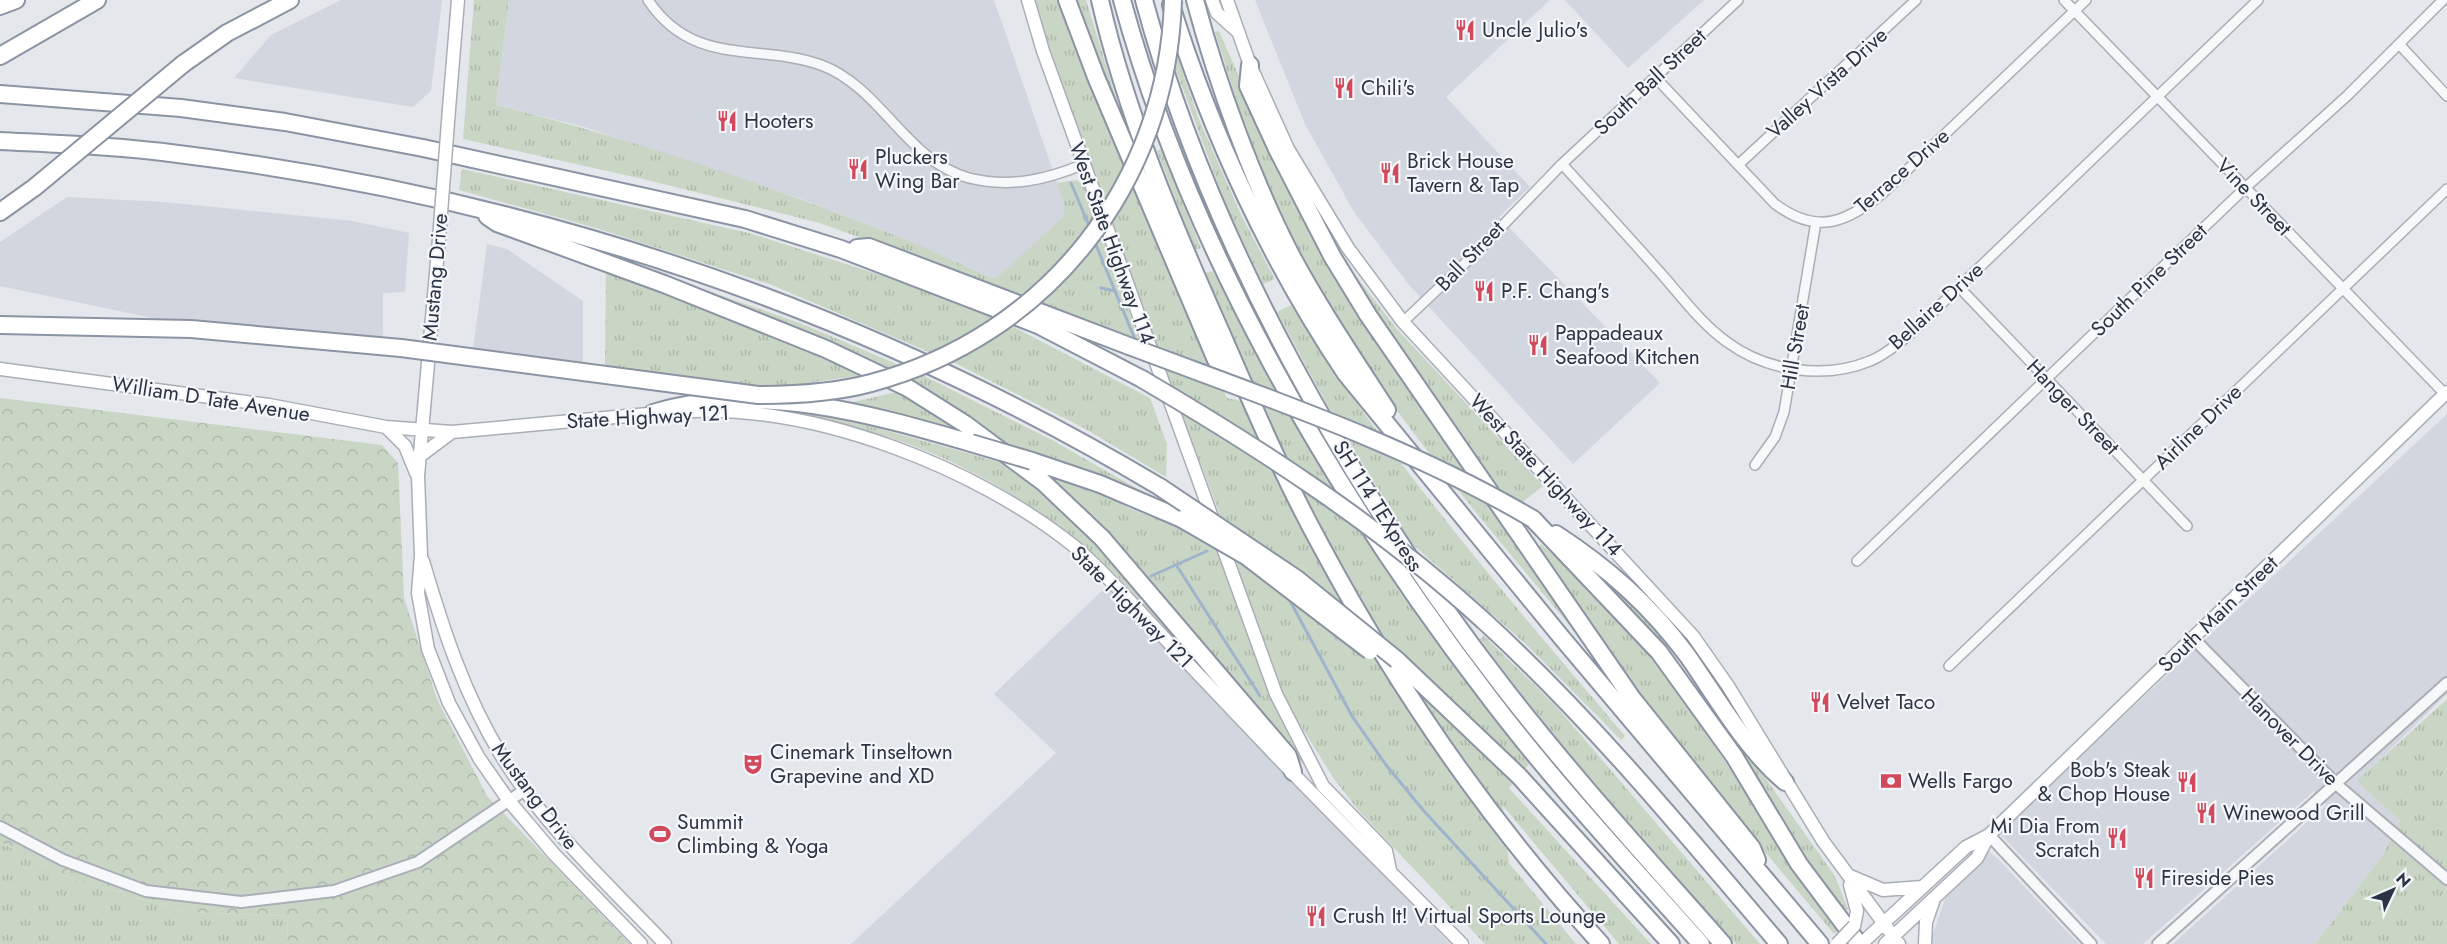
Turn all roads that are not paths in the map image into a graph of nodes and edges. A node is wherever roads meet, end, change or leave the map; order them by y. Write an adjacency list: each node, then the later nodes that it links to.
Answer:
1 (16, 0): 21 (highway)
2 (97, 0): 25 (highway)
3 (290, 0): 38 (highway, bridge)
4 (458, 0): 52 (main road, Mustang Drive, bridge)
5 (648, 0): 32 (street)
6 (1028, 0): 32 (main road, West State Highway 114)
7 (1067, 0): 48 (highway)
8 (1100, 0): 48 (highway)
9 (1122, 0): 88 (highway, SH 114 TEXpress)
10 (1144, 0): 89 (highway, SH 114 TEXpress)
11 (1171, 0): 44 (highway, bridge); 54 (highway)
12 (1195, 0): 54 (highway)
13 (1212, 0): 23 (main road)
14 (1227, 0): 23 (main road, West State Highway 114)
15 (1738, 0): 27 (street, South Ball Street)
16 (1916, 0): 34 (street, Valley Vista Drive)
17 (2064, 0): 22 (street, Vine Street)
18 (2086, 0): 22 (street, Terrace Drive)
19 (2259, 0): 29 (street, Bellaire Drive)
20 (2443, 0): 24 (street, South Pine Street)
21 (0, 6)
22 (2074, 11): 29 (street, Vine Street); 39 (street, Terrace Drive)
23 (1238, 32): 26 (main road, West State Highway 114)
24 (2399, 44): 30 (street); 35 (street, South Pine Street)
25 (0, 56)
26 (1250, 65): 43 (main road, West State Highway 114); 77 (highway)
27 (1655, 77): 33 (street, South Ball Street); 34 (street, Terrace Drive)
28 (0, 94): 40 (highway)
29 (2157, 96): 35 (street, Vine Street); 41 (street, Bellaire Drive)
30 (2447, 96)
31 (0, 141): 37 (highway)
32 (1084, 164): 74 (main road, West State Highway 114)
33 (1562, 164): 43 (street, Ball Street); 46 (street, Bellaire Drive)
34 (1738, 165): 39 (street, Terrace Drive)
35 (2246, 188): 42 (street, Vine Street); 47 (street, South Pine Street)
36 (2447, 189): 42 (street, Airline Drive)
37 (468, 204): 64 (highway, bridge); 67 (highway)
38 (0, 212)
39 (1816, 222): 46 (street, Hill Street)
40 (841, 249): 59 (highway, bridge); 90 (highway, bridge)
41 (1959, 287): 46 (street, Bellaire Drive); 47 (street, Hanger Street)
42 (2343, 288): 49 (street, Vine Street); 58 (street, Airline Drive)
43 (1403, 322): 68 (main road, West State Highway 114)
44 (0, 325)
45 (0, 369): 51 (main road, William D Tate Avenue)
46 (1792, 369): 56 (street, Hill Street)
47 (2046, 379): 58 (street, Hanger Street); 62 (street, South Pine Street)
48 (1243, 383): 82 (highway)
49 (2447, 394): 63 (main road, South Main Street)
50 (653, 413): 53 (main road, State Highway 121); 64 (highway, bridge); 67 (main road, State Highway 121)
51 (387, 427): 52 (main road, William D Tate Avenue); 57 (main road)
52 (422, 429): 53 (main road, State Highway 121); 55 (main road, Mustang Drive)
53 (452, 432): 55 (main road)
54 (1393, 433): 77 (highway)
55 (420, 456): 57 (main road, Mustang Drive)
56 (1755, 465)
57 (418, 476): 61 (main road, Mustang Drive)
58 (2143, 480): 60 (street, Hanger Street); 65 (street, Airline Drive)
59 (1533, 519): 68 (highway); 83 (highway)
60 (2187, 526)
61 (421, 555): 70 (main road, Mustang Drive); 71 (main road, Mustang Drive)
62 (1857, 561)
63 (2193, 638): 69 (street, Hanover Drive); 73 (main road, South Main Street)
64 (1397, 660): 87 (highway)
65 (1949, 666)
66 (2447, 683): 69 (street)
67 (1293, 772): 74 (main road, State Highway 121)
68 (1785, 782): 75 (main road, West State Highway 114)
69 (2336, 784): 76 (street, Hanover Drive); 95 (street)
70 (526, 789): 71 (street); 85 (main road, Mustang Drive)
71 (509, 801): 72 (street); 84 (main road, Mustang Drive)
72 (0, 827)
73 (1989, 835): 78 (main road, South Main Street); 79 (main road, South Main Street); 94 (street)
74 (1391, 871): 86 (main road, West State Highway 114)
75 (1848, 875): 78 (main road); 80 (main road, West State Highway 114); 92 (main road, bridge)
76 (2447, 879)
77 (1768, 885): 91 (highway)
78 (1923, 887): 80 (main road, South Main Street)
79 (1934, 899): 81 (main road, South Main Street); 93 (main road)
80 (1883, 923): 81 (main road, West State Highway 114); 83 (main road, South Main Street)
81 (1892, 941)
82 (1599, 943)
83 (1862, 943)
84 (641, 944)
85 (665, 944)
86 (1462, 944)
87 (1671, 944)
88 (1701, 944)
89 (1723, 944)
90 (1779, 944)
91 (1820, 944)
92 (1837, 944)
93 (1925, 944)
94 (2091, 944)
95 (2158, 944)

